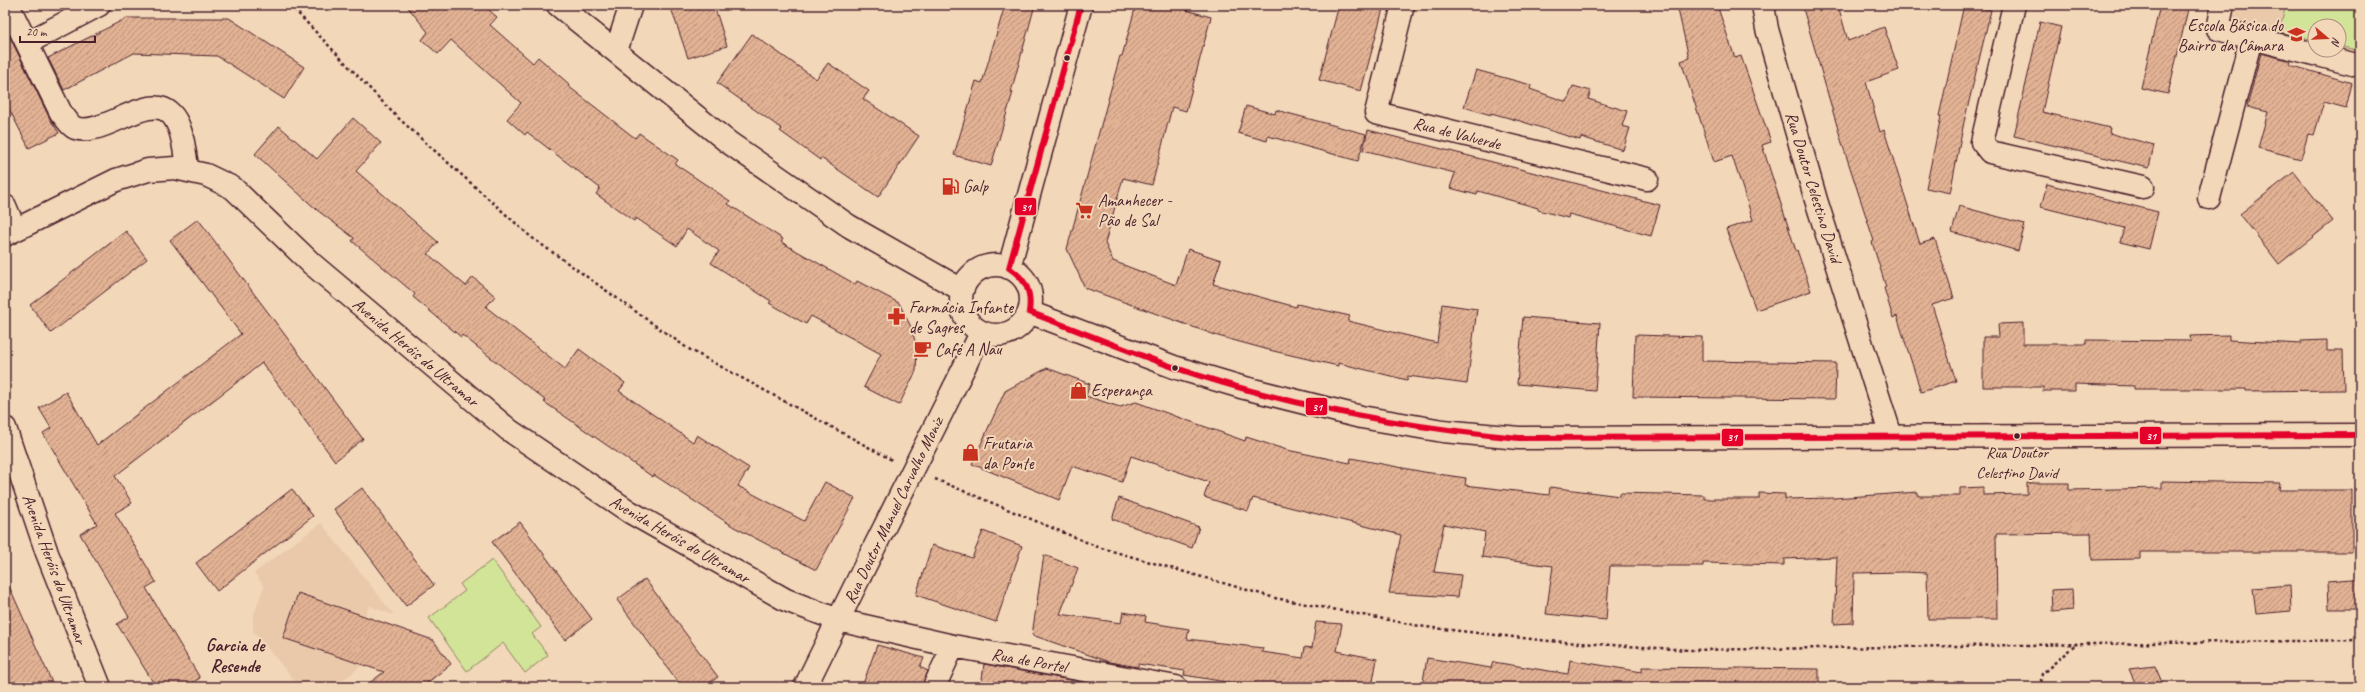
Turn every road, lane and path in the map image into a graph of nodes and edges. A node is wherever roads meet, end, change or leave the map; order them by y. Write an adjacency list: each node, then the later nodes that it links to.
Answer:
1 (8, 5): 12 (street)
2 (99, 5): 12 (street)
3 (290, 5): 28 (path)
4 (558, 5): 13 (street)
5 (631, 5): 13 (street)
6 (1081, 5): 21 (street)
7 (1403, 5): 16 (street, Rua de Valverde)
8 (1762, 5): 27 (street, Rua Doutor Celestino David)
9 (2014, 5): 17 (street)
10 (2223, 5): 11 (street)
11 (2251, 39): 14 (street); 18 (street)
12 (27, 43): 15 (street)
13 (616, 51): 22 (street)
14 (2360, 66)
15 (188, 171): 20 (street, Avenida Heróis do Ultramar); 30 (street, Avenida Heróis do Ultramar)
16 (1647, 179)
17 (2143, 188)
18 (2209, 198)
19 (5, 206): 20 (street)
20 (9, 236)
21 (1009, 268): 22 (street); 23 (street)
22 (962, 290): 24 (street)
23 (1029, 312): 24 (street); 27 (street)
24 (981, 333): 30 (street, Rua Doutor Manuel Carvalho Moniz, bridge)
25 (5, 428): 34 (street, Avenida Heróis do Ultramar)
26 (2360, 435): 27 (street)
27 (1891, 436)
28 (880, 454)
29 (939, 481): 32 (path)
30 (838, 620): 33 (street, Rua de Portel); 35 (street, Rua Doutor Manuel Carvalho Moniz)
31 (2360, 640): 32 (path)
32 (2077, 643): 38 (path)
33 (953, 646): 36 (street); 37 (street, Rua de Portel)
34 (100, 687)
35 (806, 687)
36 (934, 687)
37 (1176, 687)
38 (2045, 687)

